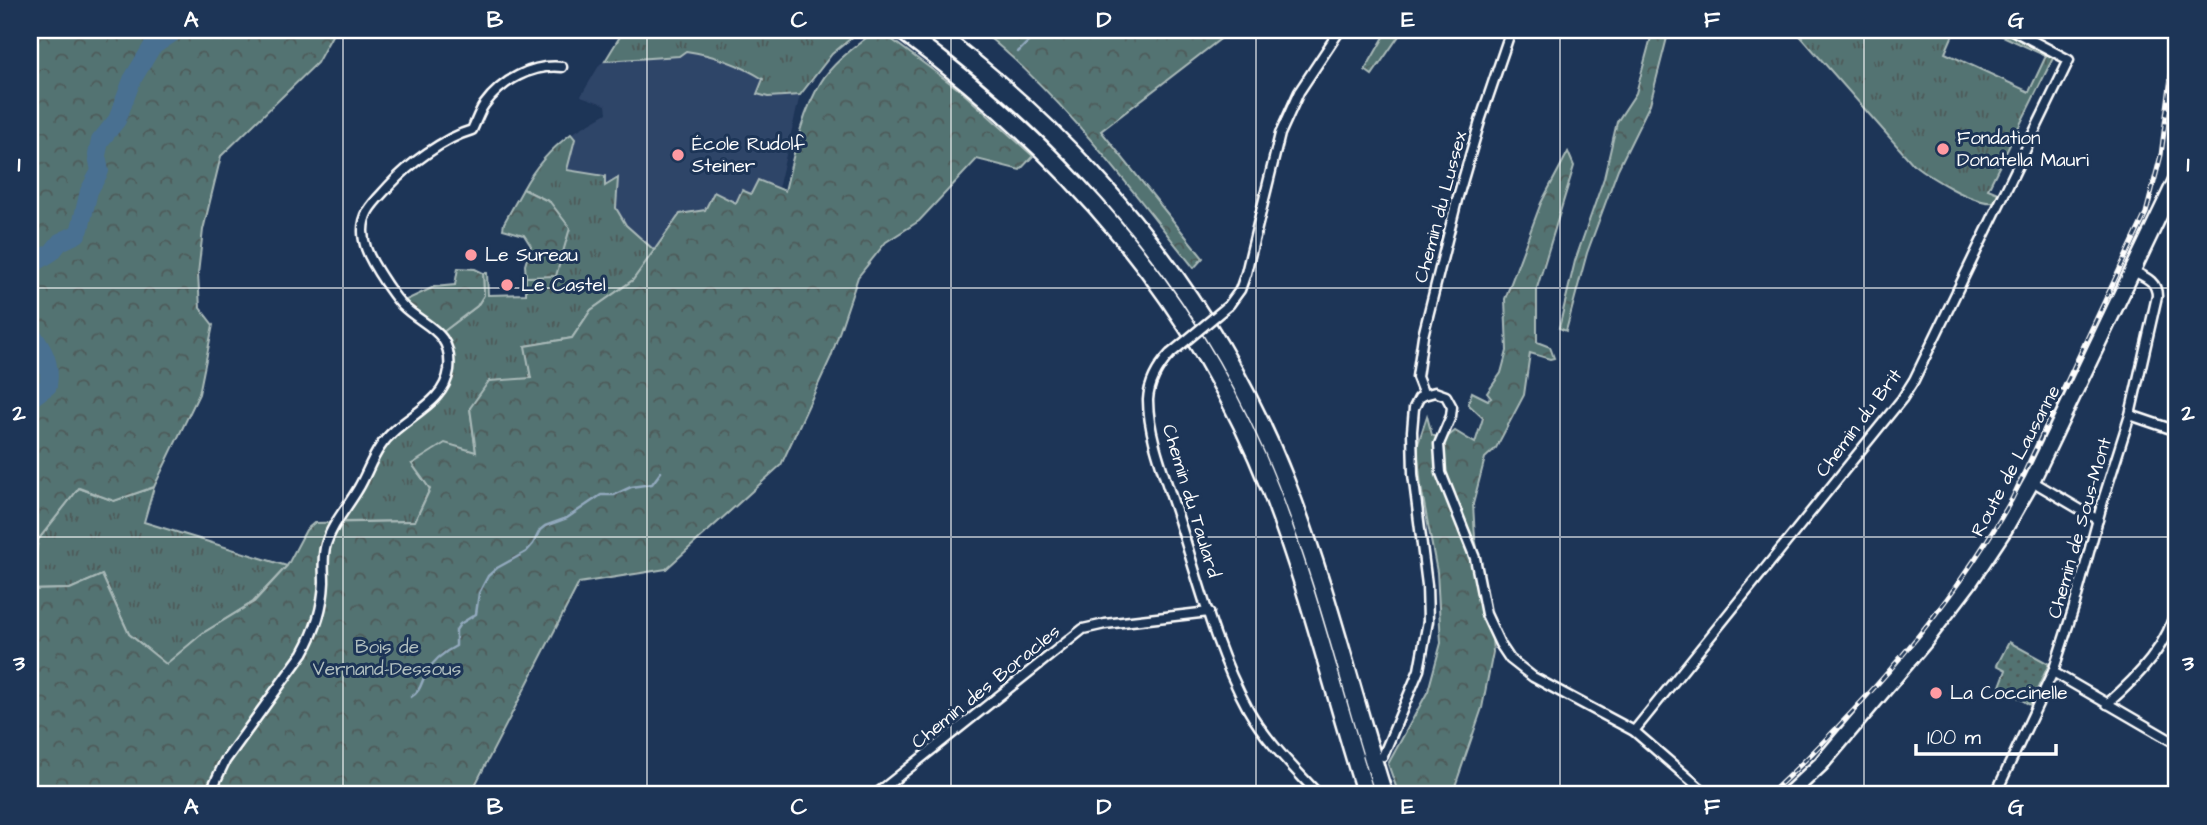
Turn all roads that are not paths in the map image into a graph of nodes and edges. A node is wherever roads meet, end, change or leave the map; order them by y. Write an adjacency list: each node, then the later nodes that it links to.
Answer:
1 (901, 30): 24 (highway)
2 (932, 30): 25 (highway)
3 (1340, 30): 15 (street, Chemin du Taulard, bridge)
4 (1511, 30): 9 (street, Chemin du Lussex)
5 (2012, 30): 18 (street, Chemin du Brit)
6 (562, 67): 21 (street)
7 (2175, 188): 8 (main road, Route de Lausanne)
8 (2133, 271): 10 (street, Chemin de Sous-Mont); 12 (main road, Route de Lausanne)
9 (1424, 394): 18 (street); 20 (street, Chemin du Lussex)
10 (2130, 415): 11 (street); 13 (street, Chemin de Sous-Mont)
11 (2177, 431)
12 (2032, 481): 13 (street); 27 (main road, Route de Lausanne)
13 (2098, 520): 16 (street, Chemin de Sous-Mont)
14 (2177, 604): 17 (street)
15 (1209, 611): 22 (street, Chemin des Boracles); 23 (street, Chemin du Taulard)
16 (2053, 672): 17 (street); 28 (street, Chemin de Sous-Mont)
17 (2107, 704): 19 (street)
18 (1634, 731): 26 (street)
19 (2177, 744)
20 (1383, 756)
21 (209, 795)
22 (876, 795)
23 (1319, 795)
24 (1366, 795)
25 (1384, 795)
26 (1708, 795)
27 (1788, 795)
28 (1995, 795)

